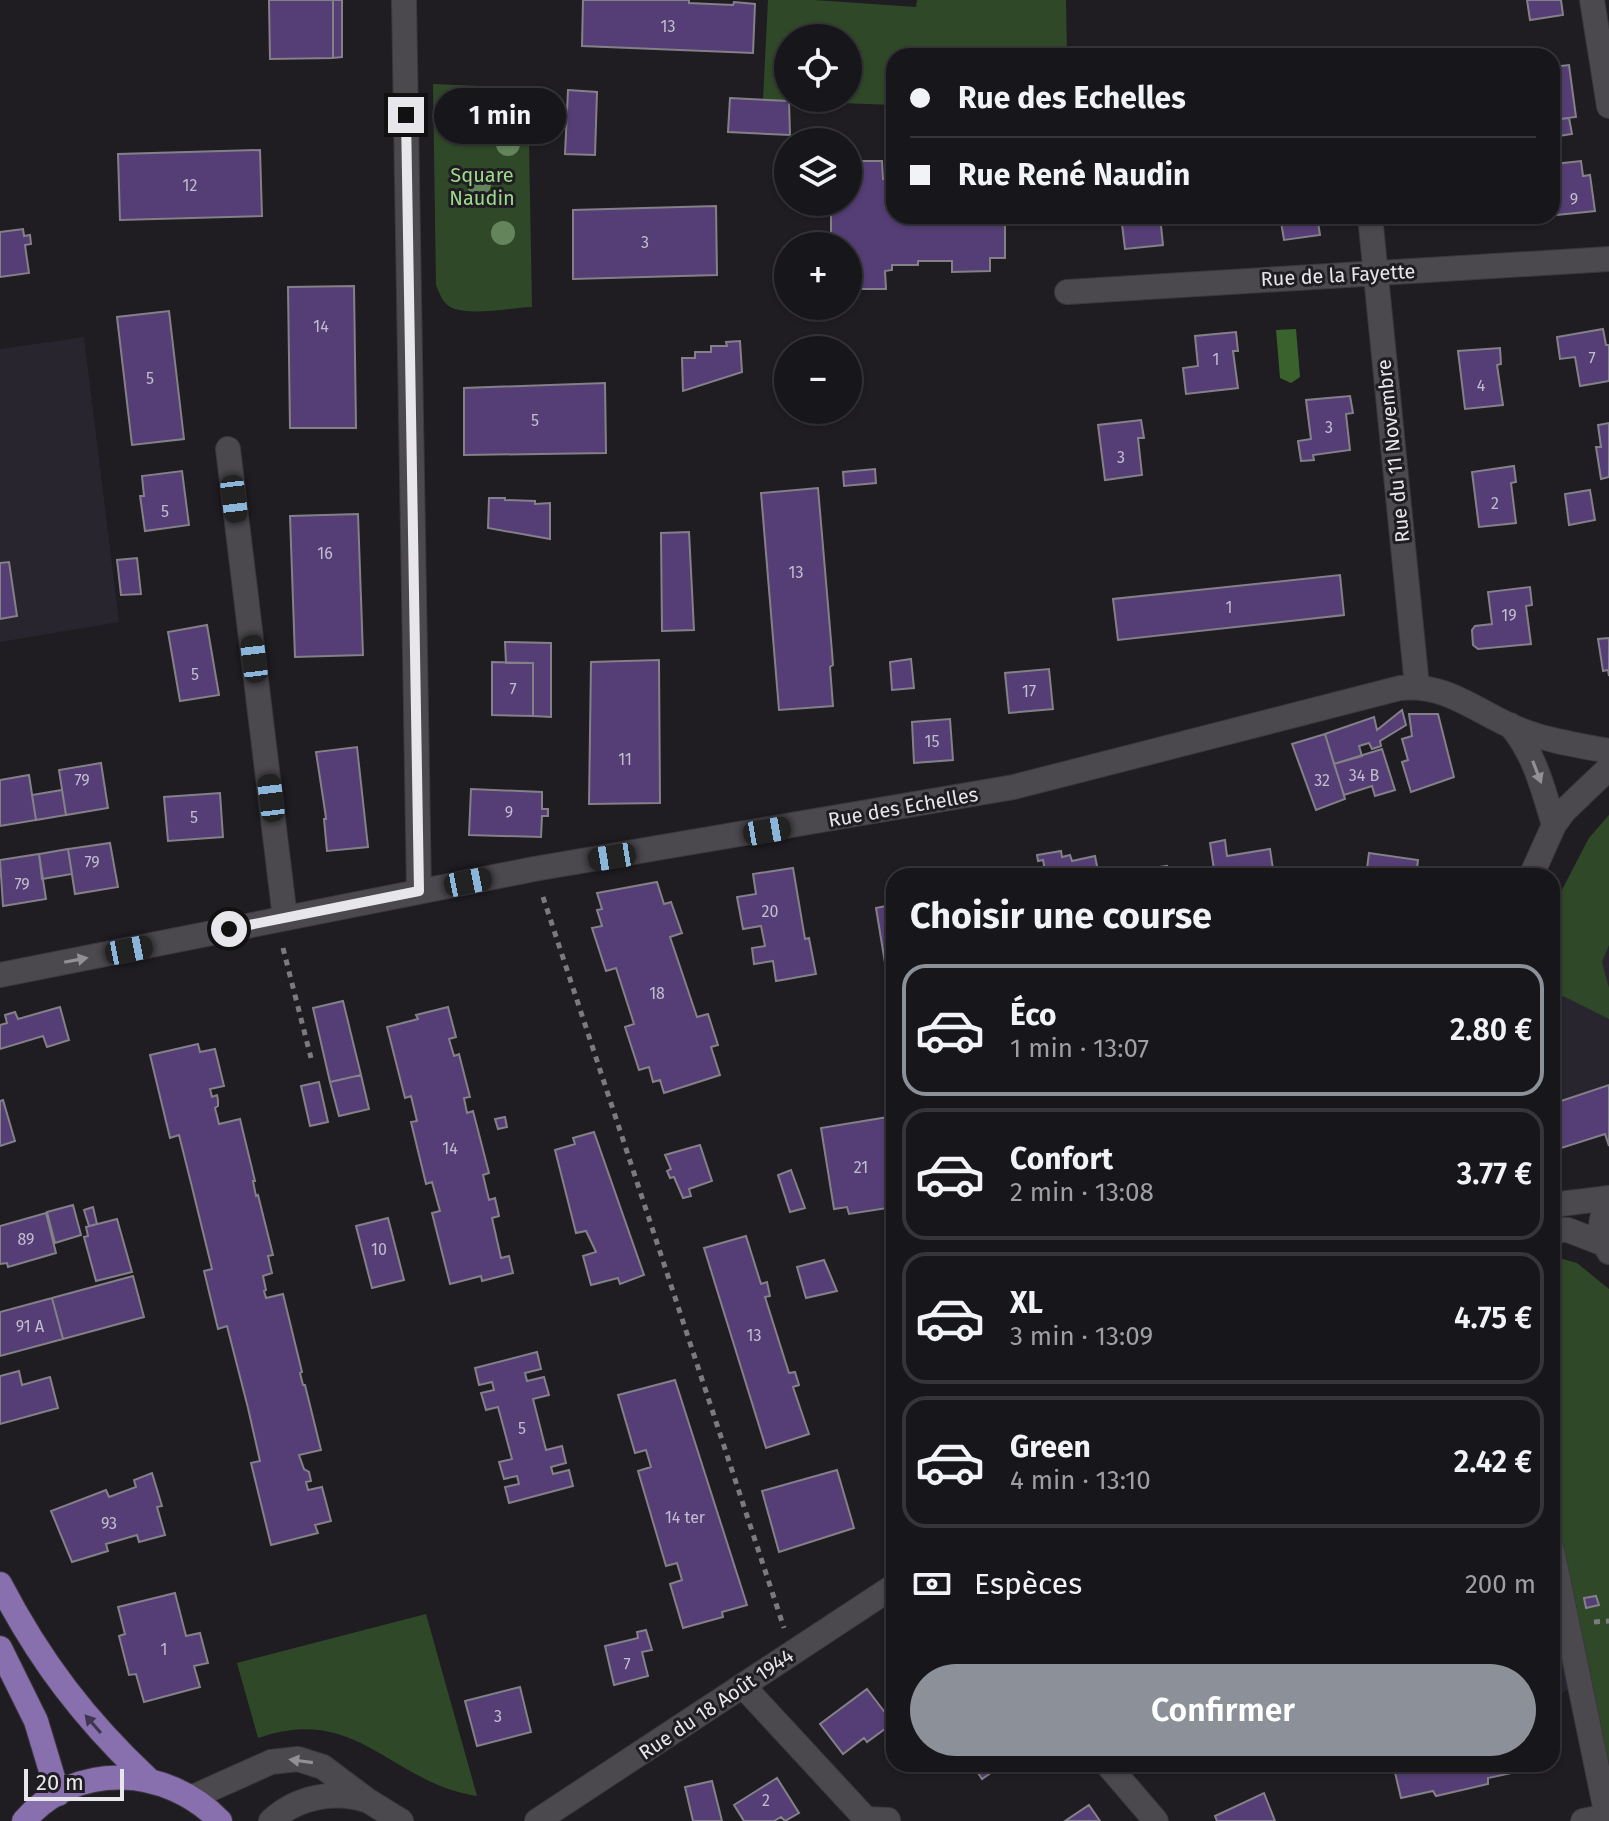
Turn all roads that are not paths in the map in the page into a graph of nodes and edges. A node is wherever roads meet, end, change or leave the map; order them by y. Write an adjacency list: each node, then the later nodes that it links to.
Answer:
1 (404, 0): 15 (street)
2 (1592, 0): 3 (street)
3 (1609, 106)
4 (1371, 224): 6 (street, Rue du 11 Novembre)
5 (1609, 259): 6 (street, Rue de la Fayette)
6 (1376, 273): 7 (street, Rue de la Fayette); 9 (street, Rue du 11 Novembre)
7 (1067, 292)
8 (228, 449): 16 (street)
9 (1417, 686): 10 (street, Rue des Echelles); 15 (street, Rue des Echelles)
10 (1510, 725): 11 (street, Rue des Echelles); 13 (street, Rue des Echelles, one-way to 13)
11 (1609, 751)
12 (1609, 768): 13 (street)
13 (1554, 825): 14 (street)
14 (1535, 868)
15 (419, 891): 16 (street, Rue des Echelles)
16 (281, 919): 17 (street, Rue des Echelles, one-way to 16)
17 (0, 975)
18 (1609, 1200): 19 (street); 21 (street)
19 (1560, 1204)
20 (1560, 1230): 21 (street)
21 (1607, 1248)
22 (0, 1584): 28 (main road, one-way to 22)
23 (1560, 1588): 33 (street)
24 (886, 1591): 26 (street, Rue du 18 Août 1944)
25 (0, 1648): 29 (main road)
26 (743, 1686): 32 (street); 39 (street, Rue du 18 Août 1944)
27 (1114, 1772): 40 (street)
28 (148, 1779): 29 (main road); 30 (main road)
29 (58, 1794): 35 (main road)
30 (193, 1797): 31 (street, one-way to 30); 36 (main road)
31 (367, 1800): 37 (street); 38 (street)
32 (845, 1813): 34 (street)
33 (1608, 1818): 41 (street)
34 (888, 1820)
35 (24, 1821)
36 (220, 1821)
37 (271, 1821)
38 (401, 1821)
39 (537, 1821)
40 (1156, 1821)
41 (1583, 1821)

